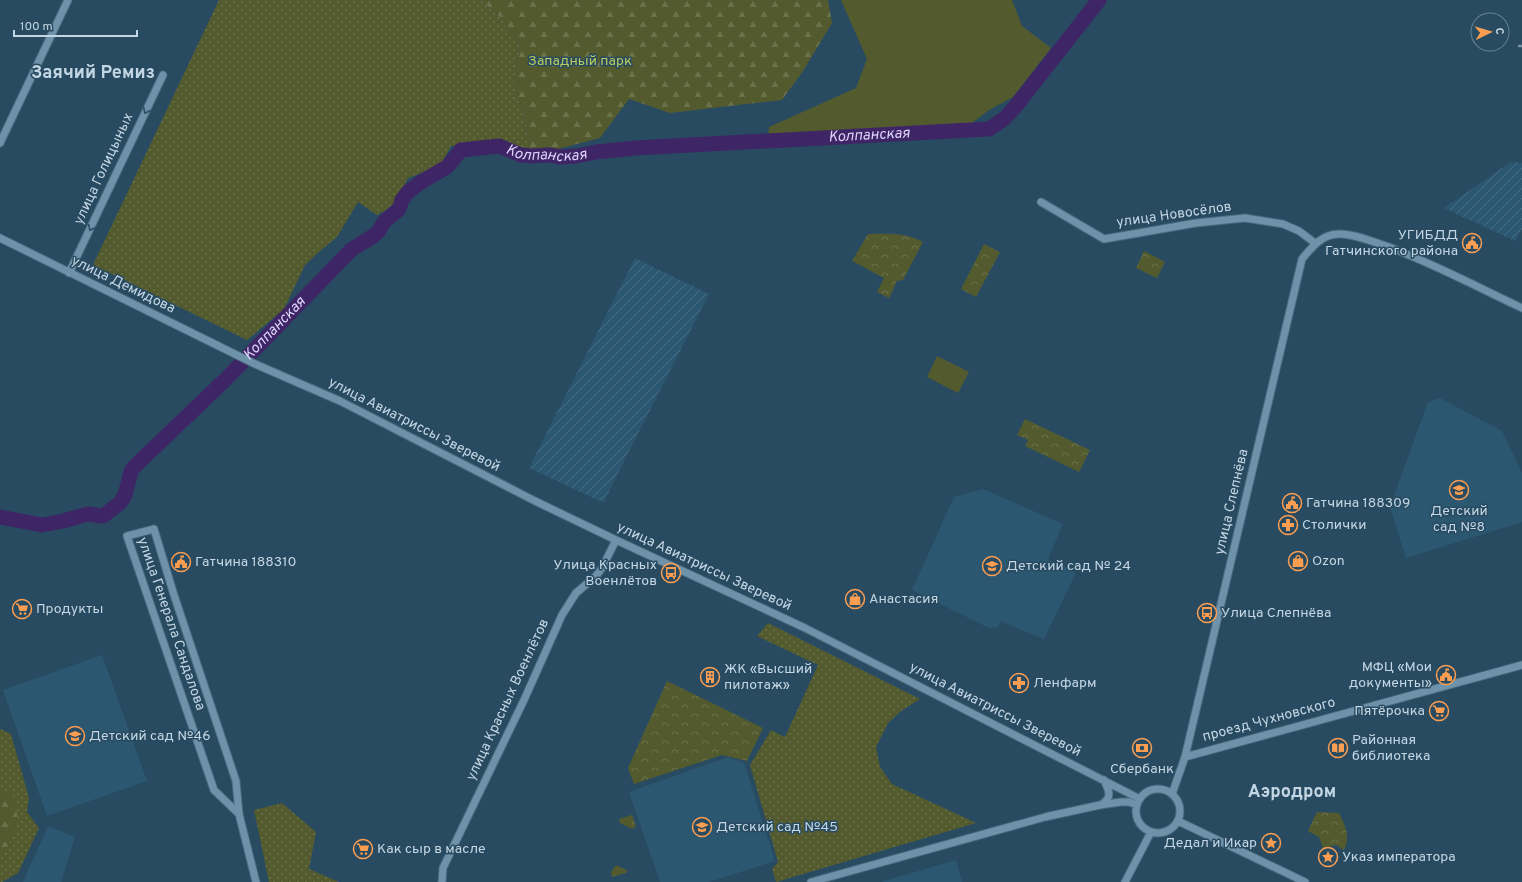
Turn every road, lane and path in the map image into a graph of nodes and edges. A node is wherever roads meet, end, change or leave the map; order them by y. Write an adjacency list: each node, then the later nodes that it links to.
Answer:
1 (68, 0): 3 (street)
2 (163, 75): 7 (street, улица Голицыных, one-way to 7)
3 (0, 143)
4 (1041, 202): 6 (street, улица Новосёлов)
5 (0, 238): 7 (street, улица Демидова)
6 (1315, 243): 8 (street, улица Слепнёва); 12 (street, улица Слепнёва)
7 (69, 273): 9 (street, улица Демидова)
8 (1522, 308)
9 (255, 364): 10 (street, улица Авиатриссы Зверевой)
10 (616, 540): 13 (street, улица Авиатриссы Зверевой); 21 (street, улица Красных Военлётов)
11 (1522, 665): 12 (street, проезд Чухновского)
12 (1185, 757): 14 (street, улица Слепнёва)
13 (1104, 780): 15 (street, улица Авиатриссы Зверевой); 16 (street)
14 (1172, 794): 15 (street); 18 (street)
15 (1138, 802): 16 (street); 19 (street)
16 (1100, 805): 22 (street)
17 (239, 814): 17 (street, улица Генерала Сандалова); 20 (street, улица Генерала Сандалова)
18 (1178, 821): 19 (street); 24 (street)
19 (1151, 832): 23 (street)
20 (256, 882)
21 (442, 882)
22 (811, 882)
23 (1125, 882)
24 (1305, 882)

